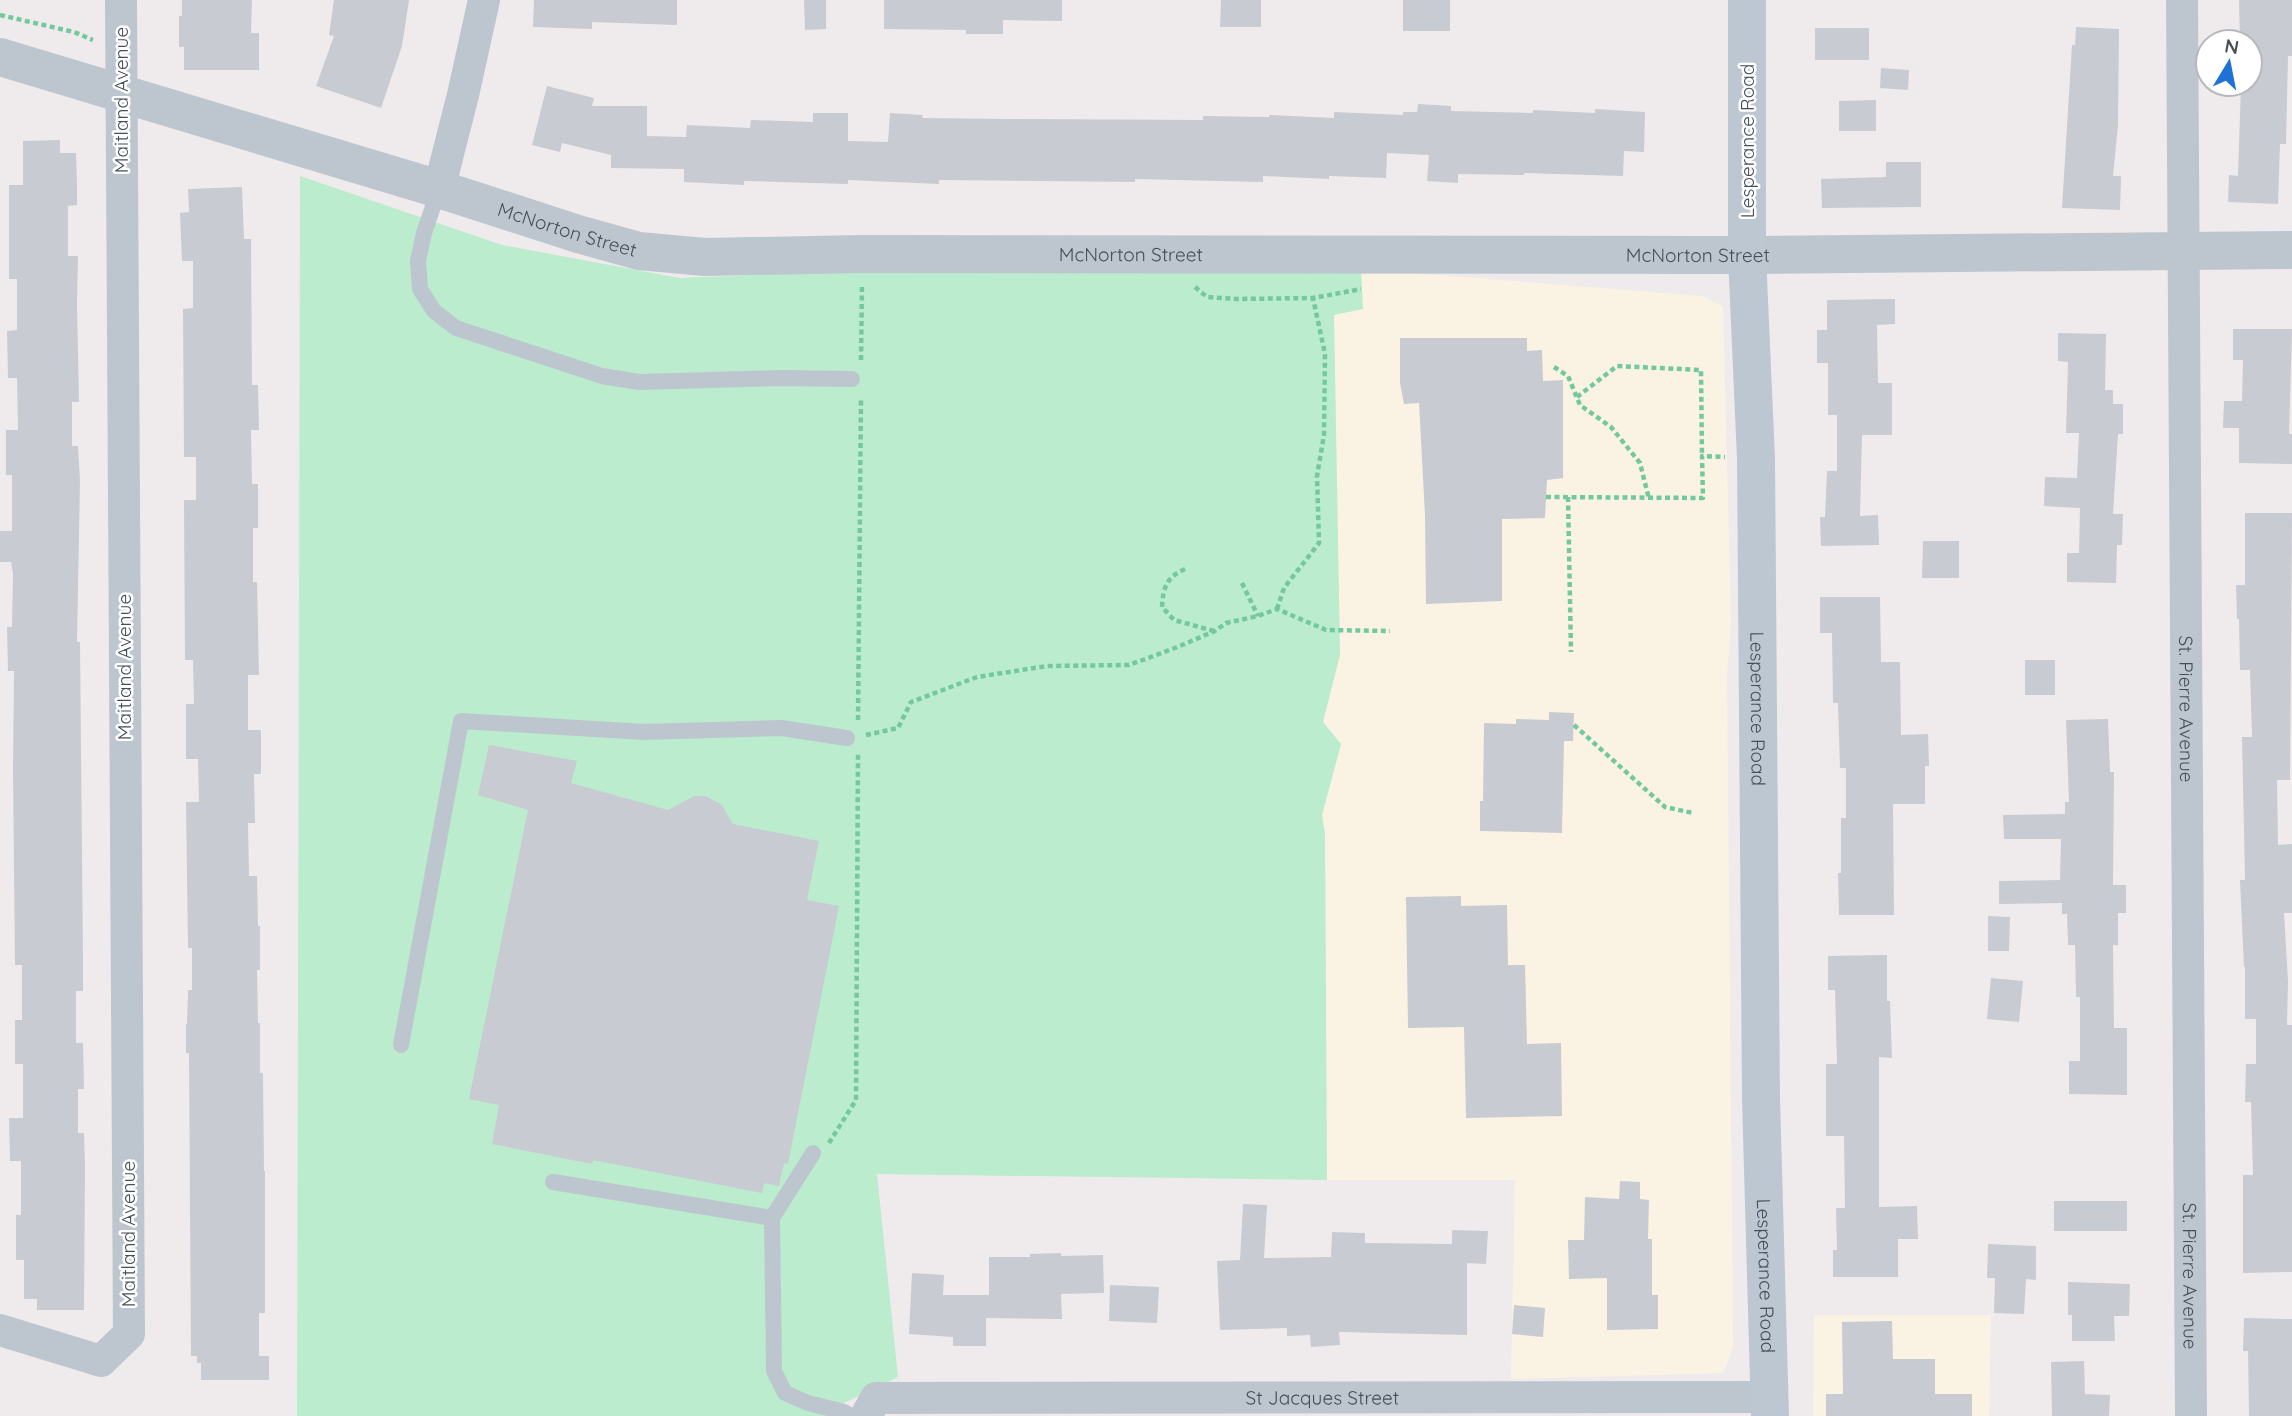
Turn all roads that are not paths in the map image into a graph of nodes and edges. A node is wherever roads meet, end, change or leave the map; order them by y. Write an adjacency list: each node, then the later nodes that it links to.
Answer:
1 (121, 0): 6 (street, Maitland Avenue)
2 (484, 0): 7 (street)
3 (1747, 0): 10 (main road, Lesperance Road)
4 (2182, 0): 8 (street, St. Pierre Avenue)
5 (0, 57): 6 (street, McNorton Street)
6 (121, 94): 7 (street, McNorton Street); 17 (street, Maitland Avenue)
7 (439, 189): 10 (street, McNorton Street); 11 (lane)
8 (2185, 250): 9 (street, McNorton Street); 10 (street, McNorton Street); 20 (street, St. Pierre Avenue)
9 (2292, 250)
10 (1747, 255): 18 (main road, Lesperance Road)
11 (856, 383)
12 (853, 737): 13 (lane)
13 (401, 1045)
14 (813, 1153): 16 (lane)
15 (553, 1182): 16 (lane)
16 (772, 1218): 19 (lane)
17 (0, 1331)
18 (1770, 1407): 19 (street, St Jacques Street)
19 (864, 1410)
20 (2191, 1416)

